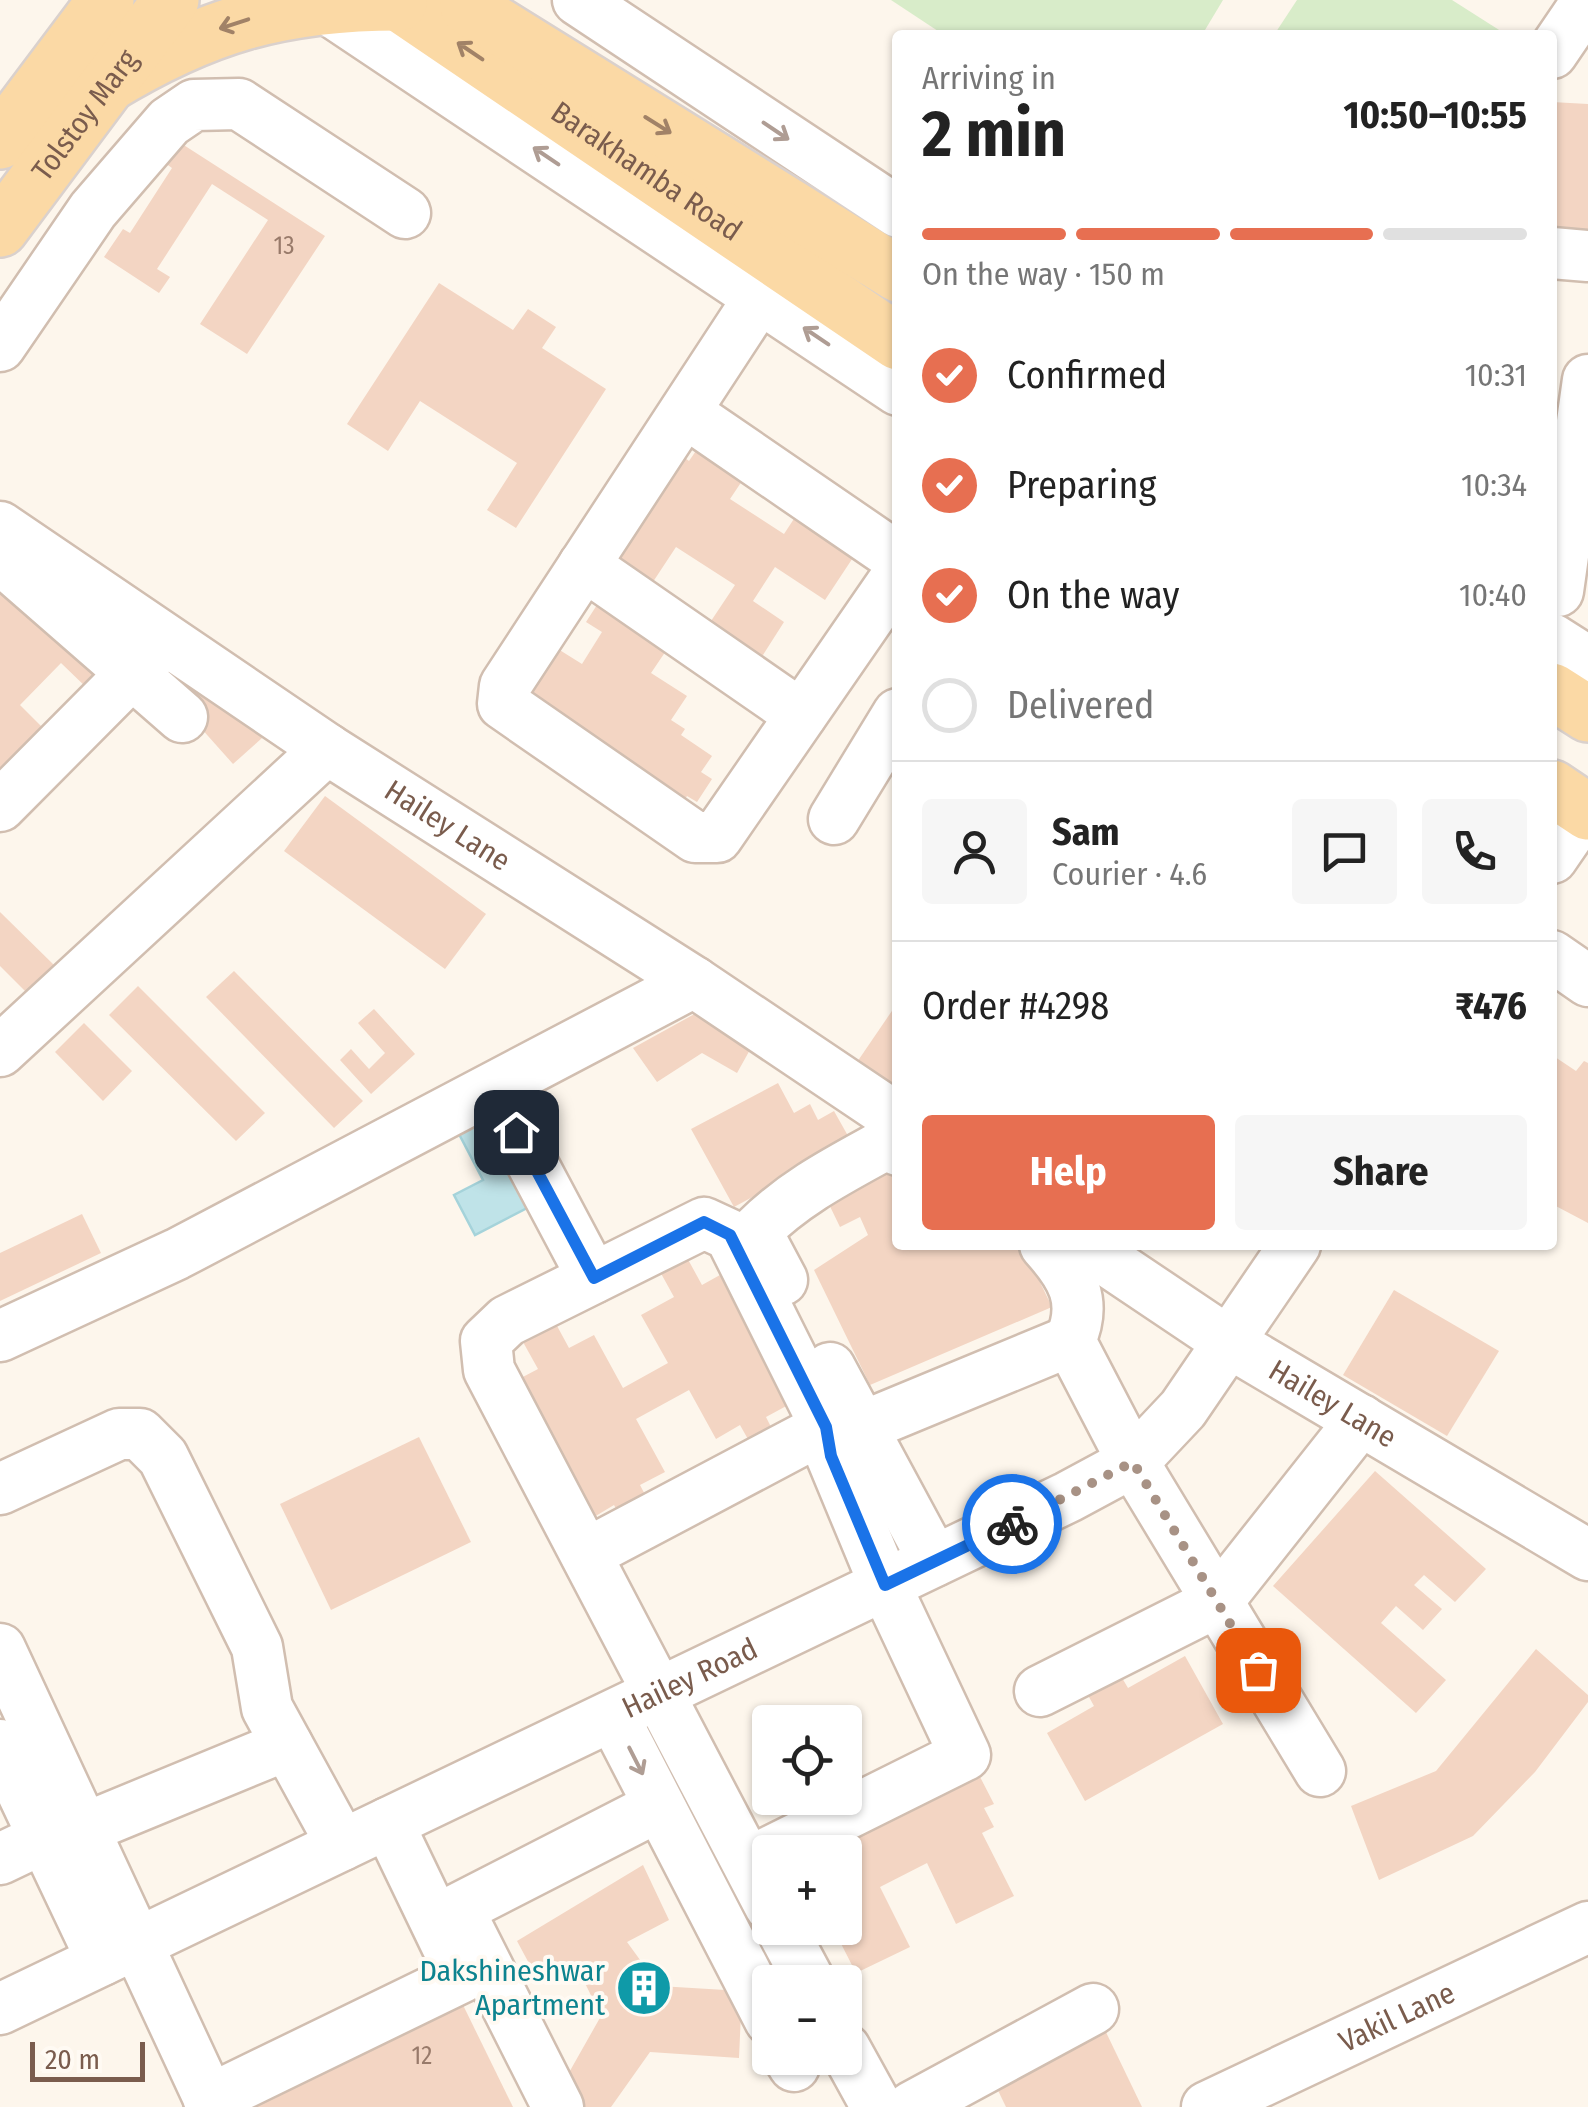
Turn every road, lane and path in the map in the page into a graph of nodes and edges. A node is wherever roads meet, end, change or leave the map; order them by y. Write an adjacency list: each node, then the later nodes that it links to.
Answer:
1 (79, 0): 10 (main road)
2 (106, 0): 10 (main road, Tolstoy Marg)
3 (171, 0): 10 (main road, Tolstoy Marg)
4 (457, 0): 18 (main road, Barakhamba Road, one-way to 18)
5 (578, 0): 12 (street, one-way to 12)
6 (1588, 0): 9 (street)
7 (396, 1): 8 (main road); 20 (main road, Barakhamba Road, one-way to 7)
8 (322, 5): 10 (main road, one-way to 10); 19 (street, one-way to 8)
9 (1557, 45)
10 (82, 73): 11 (main road, Tolstoy Marg)
11 (21, 156): 13 (street); 15 (main road, Tolstoy Marg)
12 (892, 208)
13 (93, 210): 14 (street); 21 (street)
14 (405, 212)
15 (0, 229)
16 (1557, 253): 17 (street)
17 (1588, 256)
18 (892, 270)
19 (760, 298): 23 (street, one-way to 19); 24 (street)
20 (892, 338)
21 (0, 346)
22 (1588, 380): 30 (street)
23 (892, 386)
24 (685, 412): 26 (street); 28 (street)
25 (0, 526): 31 (street, Hailey Lane)
26 (892, 554)
27 (0, 558): 31 (street)
28 (584, 565): 35 (street); 35 (street)
29 (892, 585): 35 (street)
30 (1563, 604): 32 (street)
31 (150, 656): 36 (street); 38 (street, Hailey Lane); 39 (street)
32 (1588, 662)
33 (1557, 693): 34 (main road)
34 (1588, 714)
35 (800, 715)
36 (182, 717)
37 (892, 724): 40 (street)
38 (326, 749): 43 (street, Hailey Lane); 44 (street)
39 (0, 806)
40 (834, 819)
41 (1557, 959): 42 (street)
42 (1588, 981)
43 (694, 982): 45 (street, Hailey Lane); 52 (street)
44 (0, 1052)
45 (892, 1115)
46 (516, 1132): 51 (street)
47 (892, 1146): 56 (street)
48 (1049, 1250): 53 (street)
49 (1091, 1250): 54 (street, Hailey Lane)
50 (1292, 1250): 54 (street, Hailey Road)
51 (594, 1278): 56 (street); 59 (street)
52 (0, 1336)
53 (1070, 1340): 56 (street); 57 (street)
54 (1230, 1343): 55 (street, Hailey Lane); 57 (street, Hailey Road)
55 (1361, 1420): 60 (street, Hailey Lane); 63 (street)
56 (844, 1427): 59 (street); 61 (street); 62 (street)
57 (1133, 1462): 61 (street, Hailey Road); 63 (street)
58 (0, 1489): 69 (street)
59 (586, 1554): 66 (street)
60 (1588, 1555)
61 (934, 1561): 62 (street, Hailey Road)
62 (885, 1585): 66 (street, Hailey Road); 73 (street)
63 (1217, 1602): 65 (street); 70 (street)
64 (0, 1649): 74 (street)
65 (1040, 1691)
66 (659, 1694): 67 (street, Hailey Road); 76 (street)
67 (612, 1716): 71 (street, one-way to 71); 72 (street, Hailey Road)
68 (0, 1745): 74 (street)
69 (287, 1745): 74 (street); 75 (street)
70 (1320, 1771)
71 (659, 1806): 77 (street); 81 (street)
72 (398, 1818): 75 (street, Hailey Road); 77 (street); 80 (street)
73 (838, 1835)
74 (42, 1842): 79 (street)
75 (342, 1845): 79 (street, Hailey Road)
76 (752, 1871)
77 (458, 1909): 87 (street)
78 (1588, 1927): 90 (street, Vakil Lane)
79 (119, 1952): 83 (street, Hailey Road); 85 (street)
80 (462, 1977): 85 (street); 86 (street)
81 (752, 1985)
82 (1093, 2008): 89 (street)
83 (0, 2009)
84 (859, 2075): 88 (street)
85 (211, 2103)
86 (525, 2107)
87 (558, 2107)
88 (877, 2107)
89 (912, 2107)
90 (1207, 2107)

